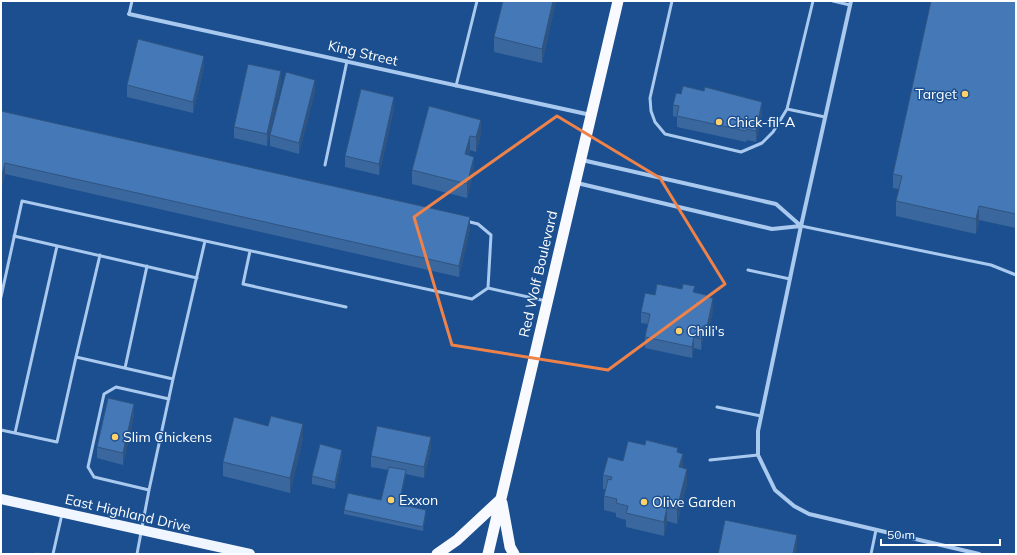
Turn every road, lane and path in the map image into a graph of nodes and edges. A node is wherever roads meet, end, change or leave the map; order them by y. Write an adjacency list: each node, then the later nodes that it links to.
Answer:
1 (132, 1): 8 (lane)
2 (477, 1): 10 (lane)
3 (618, 1): 12 (highway, Red Wolf Boulevard)
4 (672, 1): 11 (lane)
5 (812, 1): 11 (lane)
6 (833, 1): 7 (lane)
7 (851, 3): 13 (street)
8 (129, 14): 9 (street, King Street)
9 (347, 61): 10 (street, King Street); 15 (lane)
10 (456, 86): 12 (street, King Street)
11 (787, 109): 13 (lane)
12 (591, 115): 14 (highway, Red Wolf Boulevard)
13 (825, 117): 18 (street)
14 (580, 160): 16 (highway, Red Wolf Boulevard); 18 (street)
15 (325, 165)
16 (575, 182): 18 (street); 31 (highway, Red Wolf Boulevard)
17 (463, 221): 29 (lane)
18 (801, 226): 26 (lane); 28 (street)
19 (14, 236): 20 (lane); 21 (lane); 30 (lane)
20 (205, 241): 22 (lane); 27 (lane)
21 (57, 246): 23 (lane); 40 (lane)
22 (250, 251): 29 (lane); 32 (lane)
23 (100, 255): 24 (lane); 33 (lane)
24 (147, 266): 27 (lane); 34 (lane)
25 (748, 270): 28 (lane)
26 (1016, 275)
27 (197, 278): 35 (lane)
28 (790, 279): 38 (street)
29 (488, 288): 31 (lane)
30 (1, 297)
31 (547, 302): 44 (highway, Red Wolf Boulevard)
32 (346, 307)
33 (76, 357): 34 (lane); 40 (lane)
34 (125, 368): 35 (lane)
35 (173, 379): 36 (lane)
36 (169, 399): 43 (lane); 43 (lane)
37 (717, 407): 38 (lane)
38 (761, 416): 41 (street)
39 (1, 430): 40 (lane)
40 (14, 433)
41 (758, 454): 42 (lane); 48 (street)
42 (710, 460)
43 (149, 490): 47 (lane)
44 (501, 498): 52 (highway); 53 (highway, Red Wolf Boulevard); 54 (highway)
45 (1, 499): 46 (main road, East Highland Drive)
46 (63, 512): 47 (main road, East Highland Drive); 49 (lane)
47 (142, 530): 50 (lane); 51 (main road, East Highland Drive)
48 (876, 530): 55 (lane); 56 (street)
49 (53, 554)
50 (137, 554)
51 (250, 554)
52 (437, 554)
53 (488, 554)
54 (514, 554)
55 (871, 554)
56 (979, 554)

